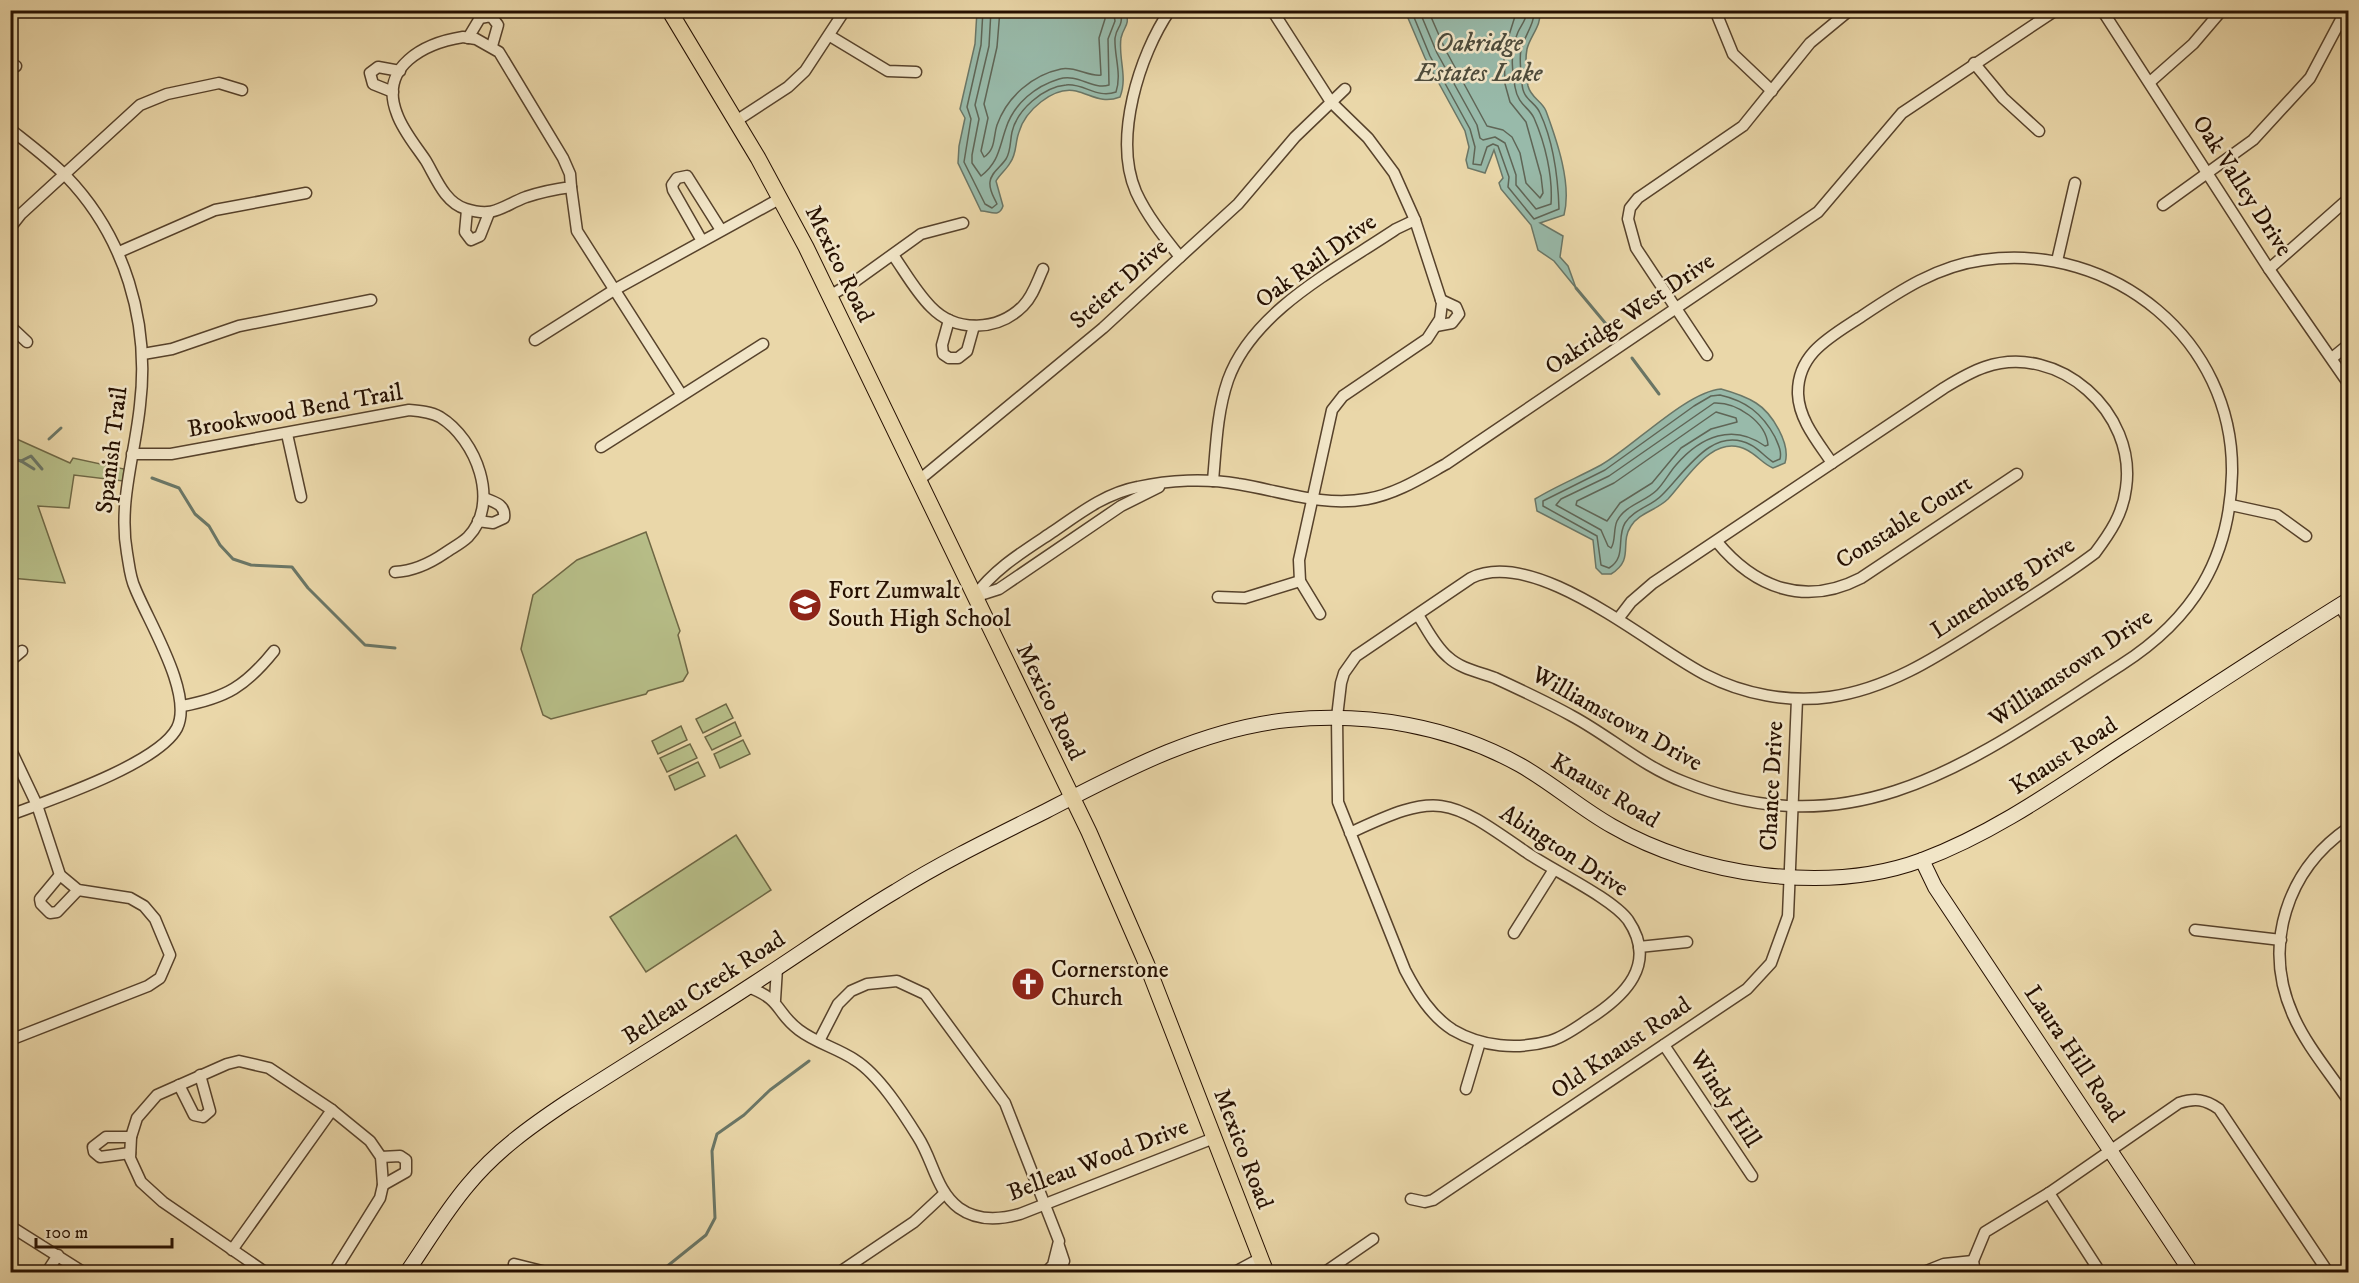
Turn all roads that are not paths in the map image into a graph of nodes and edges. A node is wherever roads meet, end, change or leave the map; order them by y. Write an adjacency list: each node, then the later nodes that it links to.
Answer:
1 (669, 10): 23 (main road, Mexico Road)
2 (845, 10): 11 (street)
3 (1170, 10): 43 (street)
4 (1272, 10): 22 (street)
5 (1714, 10): 20 (street)
6 (1850, 10): 20 (street)
7 (2056, 10): 14 (street, Oakridge West Drive)
8 (2102, 10): 17 (street, Oak Valley Drive)
9 (2222, 10): 17 (street)
10 (2346, 10): 26 (street)
11 (830, 36): 16 (street); 23 (street)
12 (468, 38): 13 (street); 13 (street); 15 (street)
13 (492, 46): 29 (street)
14 (1974, 63): 25 (street); 51 (street, Oakridge West Drive)
15 (400, 71): 21 (street); 21 (street)
16 (916, 72)
17 (2150, 82): 26 (street, Oak Valley Drive)
18 (1345, 89): 22 (street, Steiert Drive)
19 (242, 90): 27 (street)
20 (1772, 91): 51 (street)
21 (393, 92): 34 (street)
22 (1331, 102): 36 (street); 43 (street, Steiert Drive)
23 (736, 121): 31 (main road, Mexico Road)
24 (10, 129): 27 (street, Spanish Trail)
25 (2039, 131)
26 (2208, 173): 33 (street); 46 (street, Oak Valley Drive)
27 (65, 175): 38 (street); 41 (street, Spanish Trail)
28 (2075, 183): 44 (street)
29 (571, 187): 35 (street); 47 (street)
30 (306, 193): 41 (street)
31 (781, 198): 39 (street); 48 (main road, Mexico Road)
32 (2349, 199): 46 (street)
33 (2163, 205)
34 (467, 210): 35 (street); 35 (street)
35 (489, 213)
36 (1415, 220): 50 (street); 71 (street, Oak Rail Drive)
37 (963, 223): 42 (street)
38 (10, 228)
39 (721, 230): 40 (street); 40 (street)
40 (702, 241): 47 (street)
41 (119, 252): 60 (street, Spanish Trail)
42 (893, 255): 48 (street); 52 (street)
43 (1180, 258): 70 (street, Steiert Drive)
44 (2058, 261): 68 (street, Williamstown Drive); 76 (street, Williamstown Drive)
45 (1043, 269): 54 (street)
46 (2269, 269): 62 (street, Oak Valley Drive)
47 (614, 290): 56 (street); 64 (street)
48 (831, 294): 70 (main road, Mexico Road)
49 (371, 300): 60 (street)
50 (1441, 300): 55 (street); 55 (street)
51 (1677, 308): 61 (street); 75 (street, Oakridge West Drive)
52 (949, 320): 54 (street); 54 (street)
53 (10, 326): 57 (street)
54 (974, 326)
55 (1437, 326): 75 (street)
56 (535, 340)
57 (27, 342)
58 (763, 344): 64 (street)
59 (2349, 345): 62 (street)
60 (143, 354): 67 (street, Spanish Trail)
61 (1707, 355)
62 (2332, 358): 63 (street, Oak Valley Drive)
63 (2349, 383)
64 (681, 394): 66 (street)
65 (287, 434): 67 (street, Brookwood Bend Trail); 73 (street); 74 (street, Brookwood Bend Trail)
66 (601, 447)
67 (132, 454): 93 (street, Spanish Trail)
68 (1832, 462): 79 (street, Lunenburg Drive); 92 (street, Lunenburg Drive)
69 (2018, 474): 79 (street, Constable Court)
70 (918, 481): 82 (main road, Mexico Road)
71 (1213, 481): 72 (street, Oakridge West Drive); 75 (street, Oakridge West Drive)
72 (1165, 484): 82 (street, Oakridge West Drive); 82 (street, Oakridge West Drive)
73 (301, 497)
74 (484, 498): 77 (street, Brookwood Bend Trail); 77 (street)
75 (1311, 501): 81 (street)
76 (2231, 505): 78 (street); 98 (street, Williamstown Drive)
77 (478, 521): 80 (street, Brookwood Bend Trail)
78 (2306, 536)
79 (1717, 542): 87 (street, Lunenburg Drive)
80 (395, 572)
81 (1300, 581): 83 (street); 85 (street)
82 (974, 597): 96 (main road, Mexico Road)
83 (1218, 597)
84 (2344, 602): 88 (street); 102 (main road, Knaust Road)
85 (1320, 614)
86 (1418, 615): 87 (street, Lunenburg Drive); 94 (street, Lunenburg Drive); 98 (street, Williamstown Drive)
87 (1618, 619): 92 (street, Lunenburg Drive)
88 (2349, 619)
89 (22, 651): 91 (street)
90 (274, 651): 93 (street)
91 (10, 662)
92 (1797, 699): 98 (street, Chance Drive)
93 (182, 706): 97 (street)
94 (1337, 717): 96 (main road, Knaust Road); 101 (street); 104 (main road, Knaust Road)
95 (10, 748): 97 (street)
96 (1072, 798): 112 (main road, Belleau Creek Road); 125 (main road, Mexico Road)
97 (37, 806): 99 (street); 105 (street)
98 (1792, 806): 104 (street, Chance Drive)
99 (10, 815)
100 (2349, 828): 109 (street)
101 (1350, 833): 103 (street, Abington Drive); 117 (street)
102 (1922, 860): 104 (main road, Knaust Road); 126 (main road, Laura Hill Road)
103 (1553, 871): 108 (street); 111 (street, Abington Drive)
104 (1788, 876): 118 (street, Old Knaust Road)
105 (64, 878): 106 (street); 106 (street)
106 (78, 890): 115 (street)
107 (2195, 930): 109 (street)
108 (1514, 933)
109 (2281, 940): 122 (street)
110 (1687, 942): 111 (street)
111 (1639, 947): 117 (street)
112 (777, 968): 113 (main road, Belleau Creek Road); 114 (street)
113 (748, 987): 114 (street, Belleau Wood Drive); 146 (main road, Belleau Creek Road)
114 (775, 1000): 116 (street, Belleau Wood Drive)
115 (10, 1040)
116 (819, 1041): 132 (street, Belleau Wood Drive); 134 (street)
117 (1480, 1042): 121 (street)
118 (1664, 1045): 129 (street, Windy Hill); 133 (street, Old Knaust Road)
119 (200, 1075): 120 (street); 120 (street); 123 (street)
120 (179, 1085): 124 (street)
121 (1466, 1089)
122 (2349, 1100)
123 (332, 1110): 128 (street); 137 (street)
124 (130, 1137): 127 (street); 127 (street)
125 (1214, 1138): 134 (street, Belleau Wood Drive); 140 (main road, Mexico Road)
126 (2110, 1150): 131 (street); 154 (main road, Laura Hill Road); 155 (street)
127 (130, 1153): 137 (street)
128 (381, 1156): 130 (street); 130 (street)
129 (1752, 1176)
130 (384, 1185): 145 (street)
131 (2049, 1193): 141 (street); 153 (street)
132 (944, 1194): 134 (street, Belleau Wood Drive); 148 (street)
133 (1411, 1199)
134 (1045, 1204): 149 (street)
135 (10, 1226): 138 (street)
136 (1373, 1239): 151 (street)
137 (232, 1250): 144 (street)
138 (58, 1256): 142 (street); 143 (street)
139 (514, 1264): 147 (street)
140 (1263, 1265): 150 (street)
141 (1974, 1267): 152 (street)
142 (47, 1272)
143 (83, 1272)
144 (265, 1272)
145 (333, 1272)
146 (407, 1272)
147 (546, 1272)
148 (840, 1272)
149 (1048, 1272)
150 (1235, 1272)
151 (1325, 1272)
152 (1924, 1272)
153 (2100, 1272)
154 (2191, 1272)
155 (2328, 1272)

